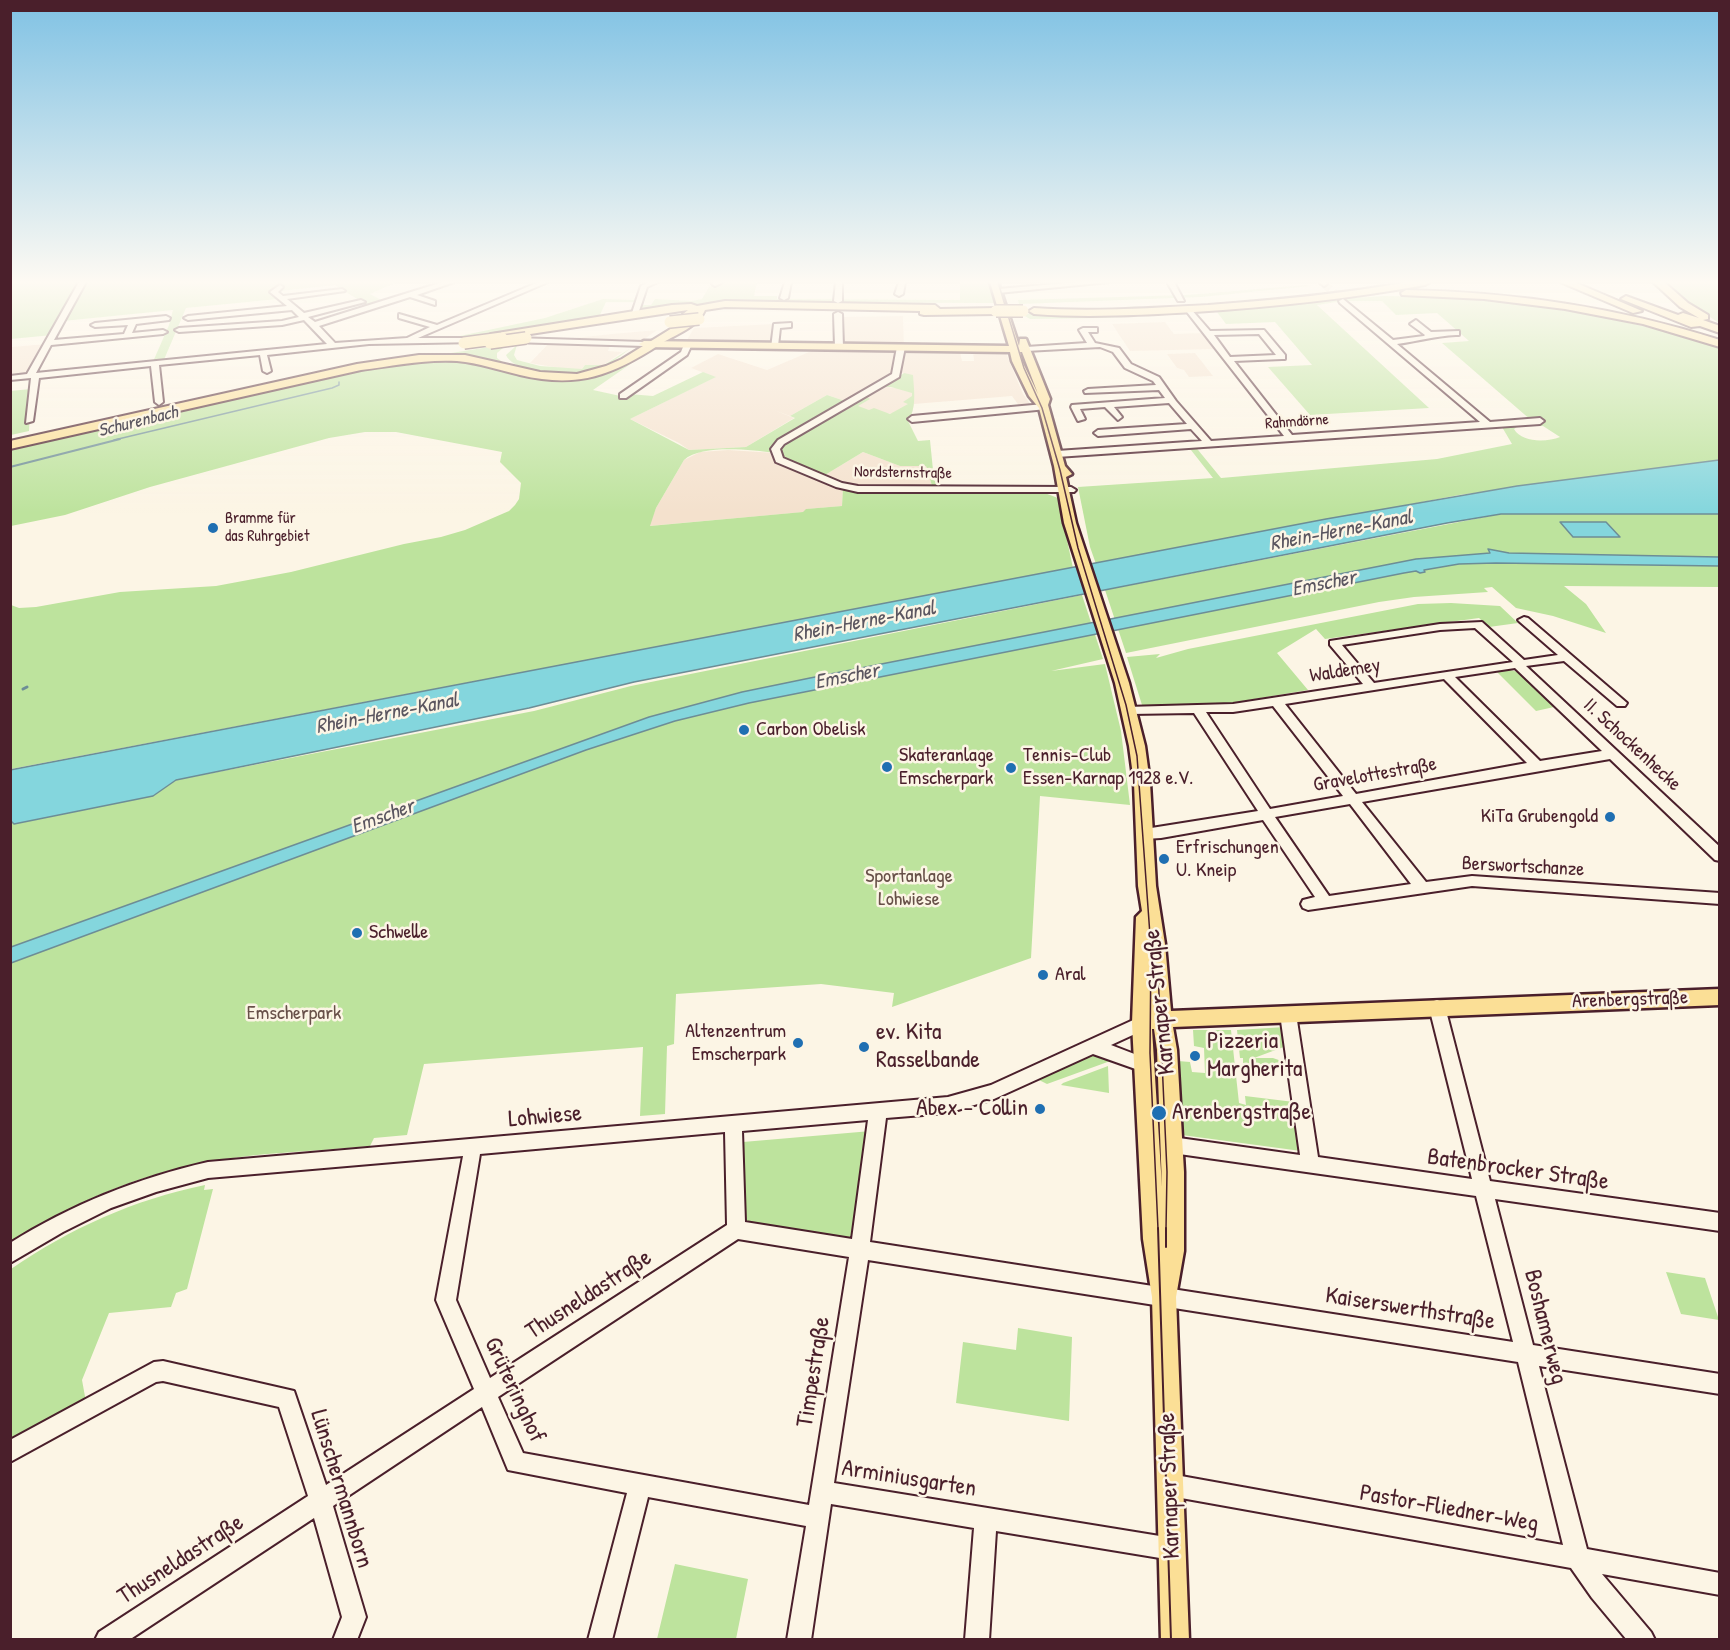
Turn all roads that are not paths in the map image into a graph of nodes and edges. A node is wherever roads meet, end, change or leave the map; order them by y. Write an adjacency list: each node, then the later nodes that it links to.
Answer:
1 (41, 359): 21 (street)
2 (204, 359): 18 (street)
3 (264, 359): 20 (street)
4 (381, 359): 39 (highway, bridge)
5 (396, 359): 19 (highway)
6 (420, 359): 19 (highway)
7 (464, 359): 10 (highway)
8 (506, 359): 9 (highway)
9 (622, 359)
10 (629, 359)
11 (675, 359): 25 (street)
12 (899, 359): 43 (street, Nordsternstraße)
13 (1018, 359): 29 (main road)
14 (1030, 359): 29 (main road, Karnaper Straße)
15 (1123, 359): 23 (street)
16 (1228, 359): 38 (street)
17 (1411, 359): 35 (street)
18 (155, 364): 21 (street); 27 (street)
19 (357, 367): 41 (highway)
20 (267, 371)
21 (32, 376): 22 (street); 34 (street)
22 (10, 378)
23 (1162, 387): 24 (street); 26 (street)
24 (1088, 391)
25 (623, 396)
26 (1171, 400): 28 (street); 36 (street)
27 (159, 402)
28 (1108, 405): 30 (street); 32 (street)
29 (1044, 408): 31 (street); 42 (main road, Karnaper Straße)
30 (1118, 417)
31 (912, 419)
32 (1081, 419)
33 (1540, 421): 35 (street, Rahmdörne)
34 (30, 422)
35 (1486, 423): 38 (street, Rahmdörne)
36 (1195, 426): 37 (street); 40 (street)
37 (1098, 433)
38 (1290, 438): 40 (street, Rahmdörne)
39 (10, 440)
40 (1209, 444): 42 (street, Rahmdörne)
41 (10, 445)
42 (1059, 460): 43 (main road, Karnaper Straße)
43 (1067, 490): 51 (main road, Karnaper Straße)
44 (1524, 620): 45 (street)
45 (1565, 657): 46 (street, Waldemey); 50 (street)
46 (1519, 663): 47 (street, Waldemey); 48 (street, II. Schockenhecke); 53 (street, II. Schockenhecke)
47 (1446, 675): 48 (street, Waldemey); 54 (street)
48 (1371, 686): 49 (street, Waldemey)
49 (1276, 701): 52 (street, Waldemey); 55 (street)
50 (1621, 703)
51 (1130, 710): 52 (street, Waldemey); 57 (main road, Karnaper Straße)
52 (1198, 710): 56 (street)
53 (1613, 754): 54 (street, Gravelottestraße); 58 (street, II. Schockenhecke)
54 (1536, 766): 55 (street, Gravelottestraße)
55 (1352, 799): 56 (street, Gravelottestraße); 60 (street)
56 (1266, 814): 57 (street, Gravelottestraße); 62 (street)
57 (1145, 834): 59 (main road, Karnaper Straße)
58 (1719, 856)
59 (1147, 886): 67 (main road, Karnaper Straße); 68 (main road, Karnaper Straße)
60 (1421, 886): 61 (street, Berswortschanze); 62 (street, Berswortschanze)
61 (1719, 899)
62 (1326, 902): 63 (street, Berswortschanze)
63 (1308, 904)
64 (1719, 997): 65 (main road, Arenbergstraße)
65 (1437, 1007): 66 (main road, Arenbergstraße); 76 (street, Boshamerweg)
66 (1288, 1014): 67 (main road, Arenbergstraße); 75 (street)
67 (1163, 1019): 68 (main road, Arenbergstraße); 73 (main road, Karnaper Straße)
68 (1142, 1023): 69 (street, Lohwiese); 70 (main road, Karnaper Straße)
69 (1091, 1046): 70 (street); 71 (street, Lohwiese)
70 (1144, 1065): 81 (main road, Karnaper Straße)
71 (878, 1112): 72 (street, Lohwiese); 79 (street, Timpestraße)
72 (733, 1124): 74 (street, Lohwiese); 78 (street)
73 (1172, 1145): 75 (street, Batenbrocker Straße); 81 (main road, Karnaper Straße)
74 (473, 1147): 80 (street, Lohwiese); 84 (street, Grüteringhof)
75 (1310, 1165): 76 (street, Batenbrocker Straße)
76 (1483, 1189): 77 (street, Batenbrocker Straße); 82 (street, Boshamerweg)
77 (1719, 1222)
78 (736, 1230): 79 (street); 84 (street, Thusneldastraße)
79 (860, 1249): 81 (street); 88 (street, Timpestraße)
80 (10, 1254)
81 (1164, 1297): 82 (street, Kaiserswerthstraße); 87 (main road, Karnaper Straße)
82 (1525, 1352): 83 (street, Kaiserswerthstraße); 93 (street, Boshamerweg)
83 (1719, 1384)
84 (485, 1393): 86 (street, Grüteringhof); 89 (street, Thusneldastraße)
85 (10, 1452): 89 (street, Lünschermannborn)
86 (640, 1485): 90 (street, Grüteringhof); 97 (street)
87 (1170, 1485): 92 (main road, Karnaper Straße); 93 (street, Pastor-Fliedner-Weg)
88 (823, 1492): 90 (street, Timpestraße); 91 (street, Arminiusgarten)
89 (320, 1500): 95 (street, Thusneldastraße); 96 (street, Lünschermannborn)
90 (819, 1518): 98 (street, Timpestraße)
91 (986, 1519): 92 (street, Arminiusgarten); 99 (street, Arminiusgarten)
92 (1172, 1549): 100 (main road, Karnaper Straße)
93 (1578, 1559): 94 (street, Pastor-Fliedner-Weg); 101 (street, Boshamerweg)
94 (1719, 1584)
95 (106, 1640)
96 (345, 1640)
97 (600, 1640)
98 (799, 1640)
99 (977, 1640)
100 (1175, 1640)
101 (1643, 1640)

